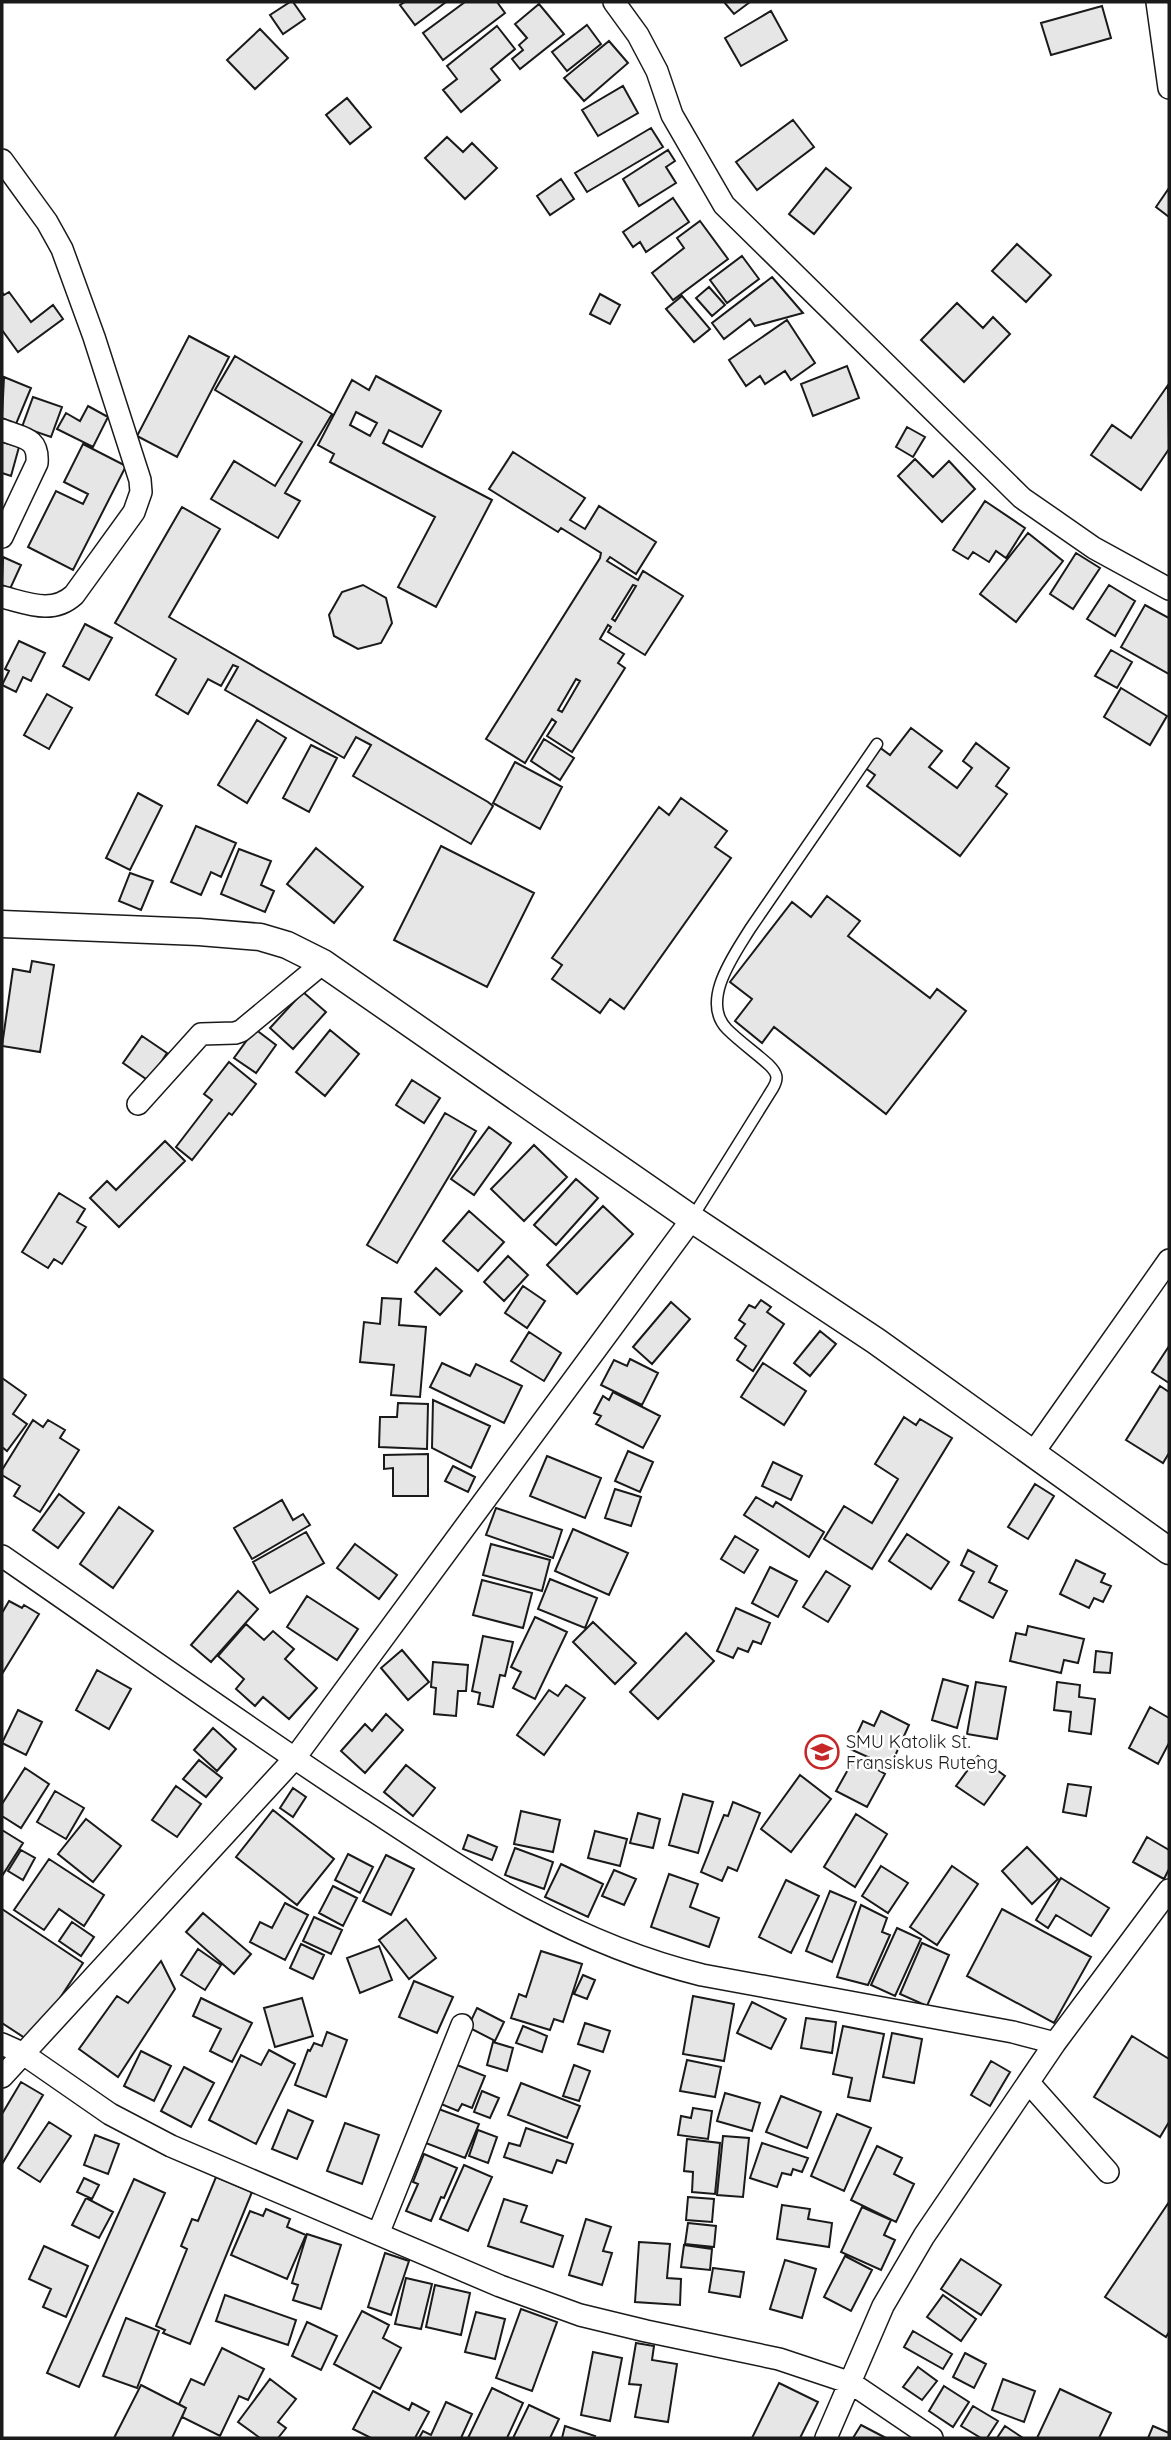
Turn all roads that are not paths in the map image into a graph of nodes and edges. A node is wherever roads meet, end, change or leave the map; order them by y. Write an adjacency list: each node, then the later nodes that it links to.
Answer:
1 (614, 2): 7 (street)
2 (1157, 2): 3 (street)
3 (1169, 88)
4 (2, 161): 8 (street)
5 (2, 430): 6 (street)
6 (2, 537)
7 (1169, 589)
8 (2, 597)
9 (877, 744): 13 (lane)
10 (2, 924): 11 (street)
11 (323, 963): 12 (street); 13 (street)
12 (138, 1104)
13 (692, 1219): 15 (street); 18 (street)
14 (1169, 1260): 15 (street)
15 (1033, 1453): 16 (street)
16 (1169, 1551)
17 (2, 1556): 18 (street)
18 (294, 1759): 21 (street); 23 (street)
19 (1169, 1890): 21 (street)
20 (463, 2025): 27 (street)
21 (1055, 2043): 25 (street)
22 (2, 2044): 23 (street)
23 (22, 2053): 24 (street); 27 (street)
24 (2, 2077)
25 (1028, 2083): 26 (street); 28 (street)
26 (1108, 2172)
27 (379, 2234): 28 (street)
28 (851, 2384): 29 (street); 30 (street)
29 (826, 2438)
30 (932, 2438)

